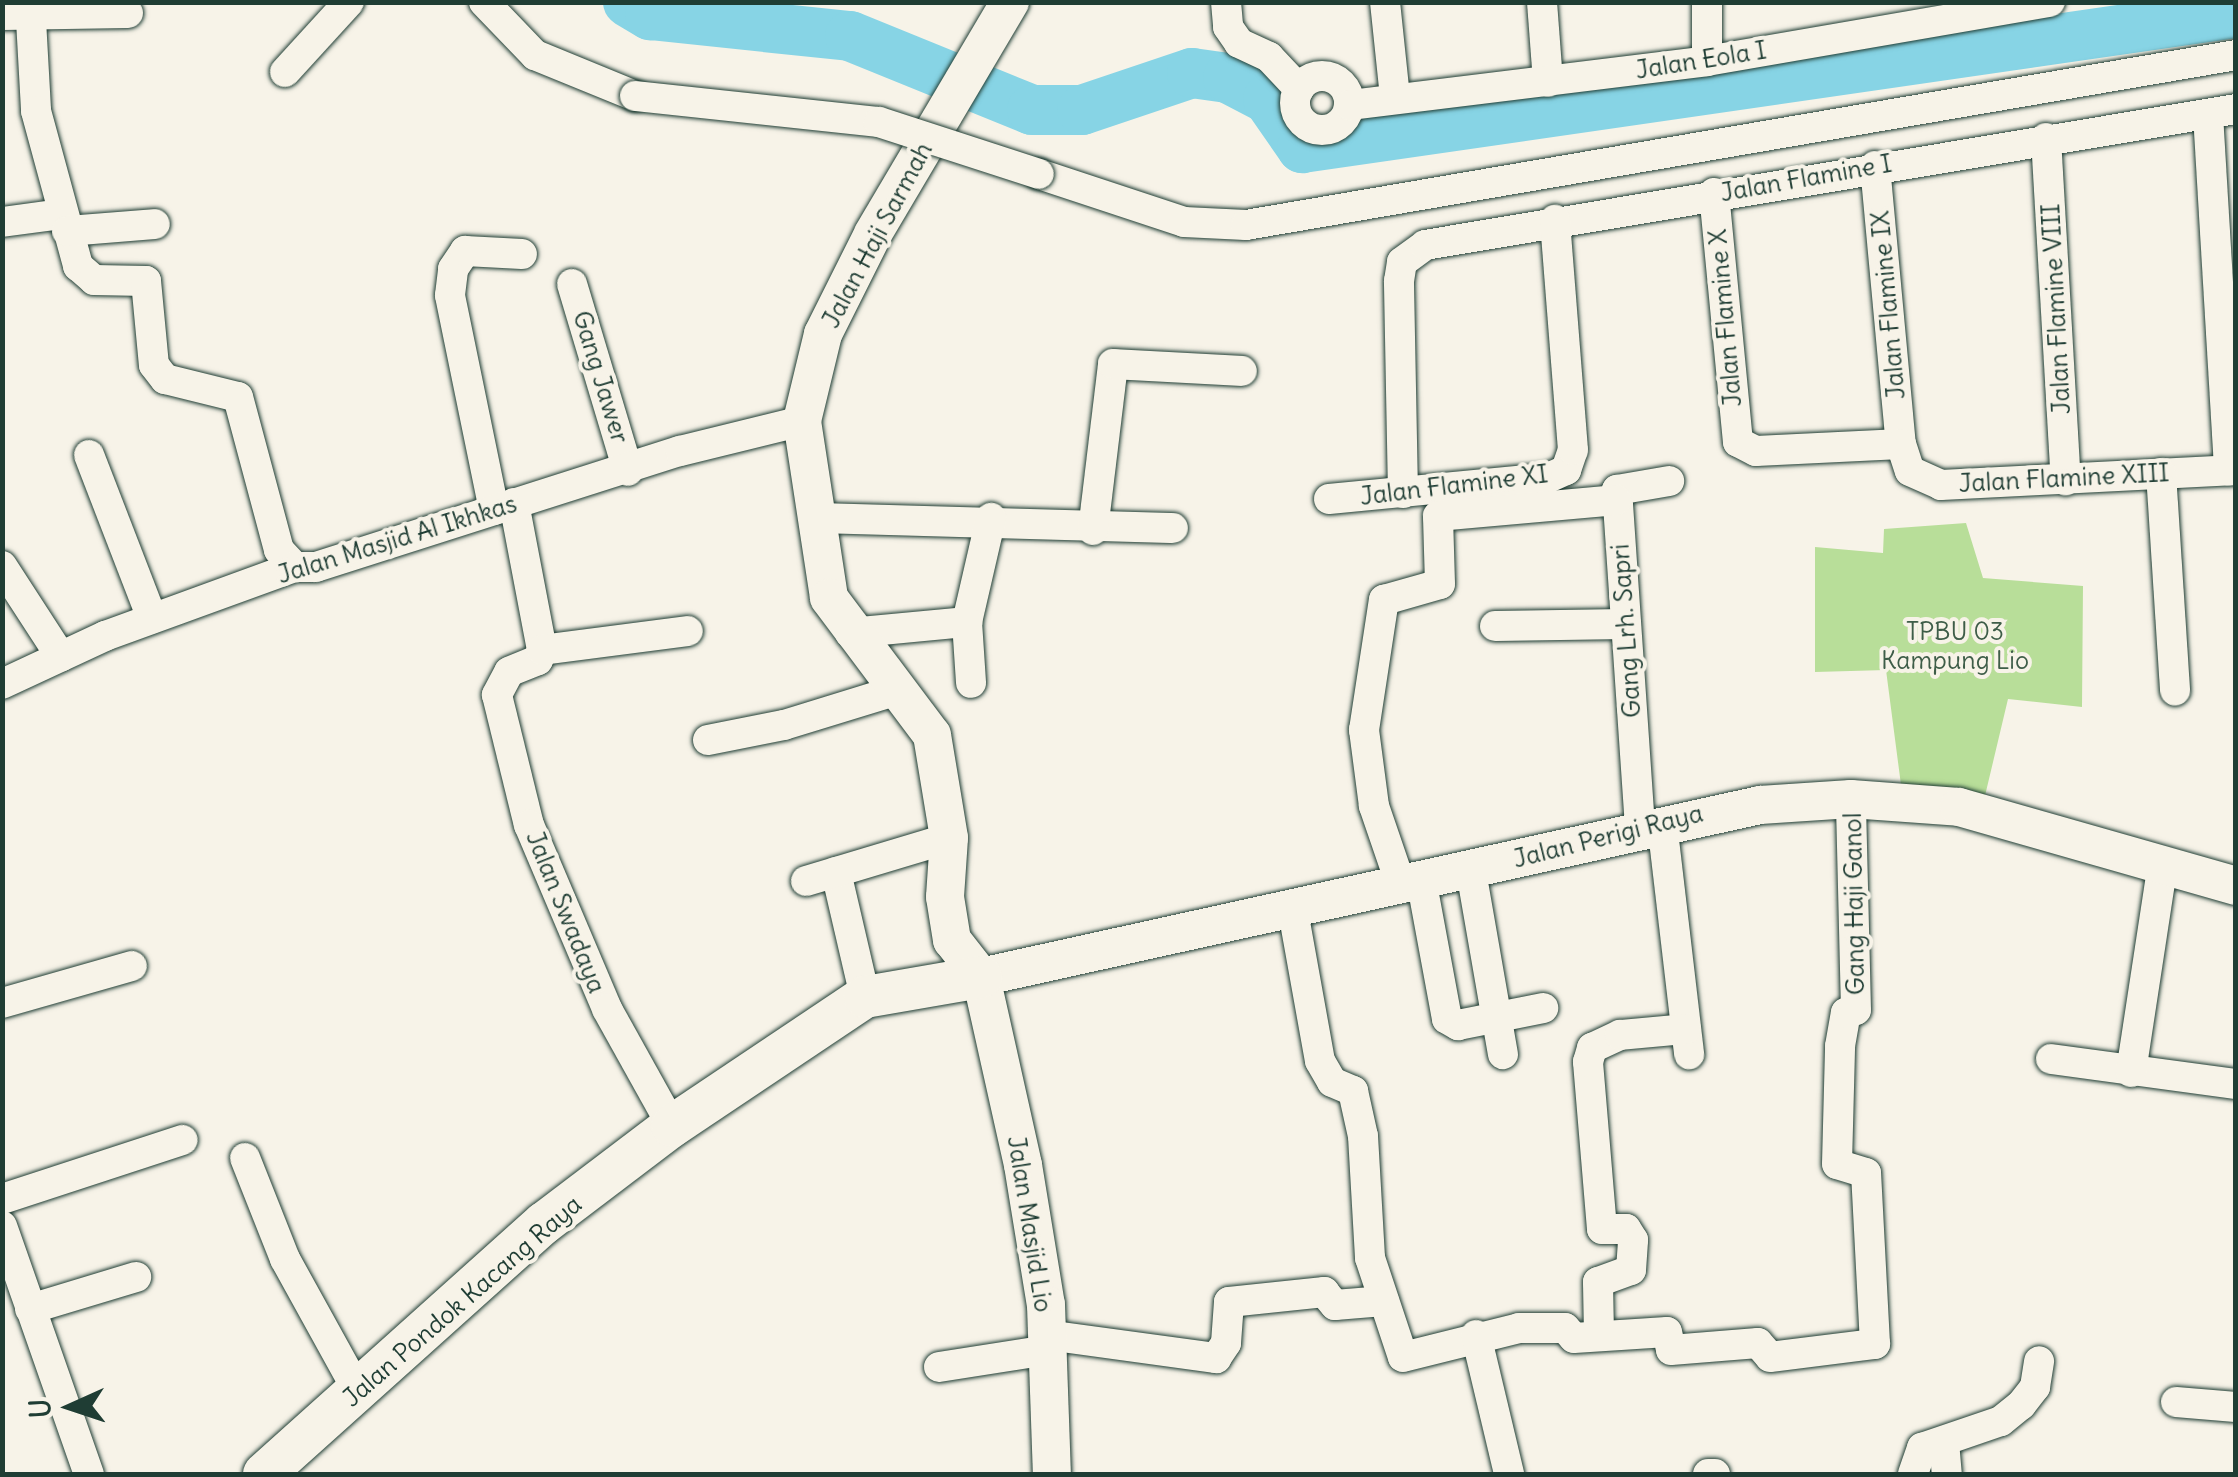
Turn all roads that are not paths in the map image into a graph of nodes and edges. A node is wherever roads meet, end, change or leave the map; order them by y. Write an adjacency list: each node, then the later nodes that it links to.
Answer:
1 (349, 2): 14 (street)
2 (484, 2): 12 (street, bridge)
3 (1010, 2): 30 (street, Jalan Haji Sarmah)
4 (1226, 2): 16 (street)
5 (1385, 2): 17 (street)
6 (1542, 2): 15 (street)
7 (1706, 2): 13 (street)
8 (2041, 3): 11 (street, Jalan Eola I)
9 (21, 10): 10 (street); 25 (street)
10 (128, 13)
11 (1875, 16): 13 (street, Jalan Eola I)
12 (2236, 55)
13 (1707, 62): 15 (street, Jalan Eola I)
14 (284, 72)
15 (1548, 82): 17 (street, Jalan Eola I)
16 (1298, 89): 18 (street); 18 (street)
17 (1395, 97): 18 (street, Jalan Eola I)
18 (1350, 105)
19 (2222, 112): 20 (street, Jalan Flamine I); 34 (street)
20 (2046, 138): 21 (street, Jalan Flamine I); 36 (street, Jalan Flamine VIII)
21 (1876, 166): 22 (street, Jalan Flamine I); 31 (street, Jalan Flamine IX)
22 (1714, 193): 23 (street, Jalan Flamine I); 31 (street, Jalan Flamine X)
23 (1555, 220): 38 (street, Jalan Flamine I); 38 (street, Jalan Flamine XI)
24 (2, 222): 25 (street)
25 (64, 223): 26 (street); 47 (street)
26 (155, 224)
27 (522, 254): 41 (street)
28 (572, 284): 33 (street, Gang Jawer)
29 (1242, 371): 45 (street)
30 (802, 420): 33 (street, Jalan Masjid Al Ikhkas); 42 (street, Jalan Haji Sarmah)
31 (1901, 444): 36 (street, Jalan Flamine XIII)
32 (89, 455): 48 (street)
33 (628, 470): 41 (street, Jalan Masjid Al Ikhkas)
34 (2232, 470): 35 (street, Jalan Flamine XIII)
35 (2161, 473): 36 (street, Jalan Flamine XIII); 59 (street)
36 (2066, 480)
37 (1669, 481): 40 (street)
38 (1403, 493): 39 (street, Jalan Flamine XI)
39 (1329, 499)
40 (1616, 500): 50 (street, Gang Lrh. Sapri); 68 (street)
41 (504, 507): 47 (street, Jalan Masjid Al Ikhkas); 54 (street)
42 (816, 518): 43 (street); 53 (street, Jalan Haji Sarmah)
43 (991, 518): 45 (street); 49 (street)
44 (1173, 528): 45 (street)
45 (1093, 530)
46 (2, 566): 55 (street)
47 (295, 568): 48 (street, Jalan Masjid Al Ikhkas)
48 (152, 618): 55 (street, Jalan Masjid Al Ikhkas)
49 (967, 622): 53 (street); 56 (street)
50 (1626, 624): 51 (street); 62 (street, Gang Lrh. Sapri)
51 (1496, 626)
52 (688, 631): 54 (street)
53 (850, 633): 58 (street, Jalan Haji Sarmah)
54 (542, 650): 81 (street, Jalan Swadaya)
55 (61, 657): 57 (street, Jalan Masjid Al Ikhkas)
56 (971, 683)
57 (2, 684)
58 (901, 688): 60 (street); 63 (street, Jalan Haji Sarmah)
59 (2176, 691)
60 (708, 740)
61 (1851, 798): 62 (street, Jalan Perigi Raya); 64 (street, Jalan Perigi Raya); 90 (street, Gang Haji Ganol)
62 (1651, 825): 65 (street, Jalan Perigi Raya); 90 (street, Gang Lrh. Sapri)
63 (949, 838): 66 (street); 72 (street, Jalan Haji Sarmah)
64 (2163, 864): 69 (street, Jalan Perigi Raya); 79 (street)
65 (1471, 871): 68 (street, Jalan Perigi Raya); 76 (street)
66 (836, 872): 67 (street); 73 (street)
67 (806, 881)
68 (1412, 886): 70 (street, Jalan Perigi Raya); 76 (street)
69 (2236, 886)
70 (1293, 911): 72 (street, Jalan Perigi Raya); 87 (street)
71 (132, 966): 74 (street)
72 (981, 977): 73 (main road, Jalan Pondok Kacang Raya); 91 (street, Jalan Masjid Lio)
73 (865, 997): 81 (main road, Jalan Pondok Kacang Raya)
74 (2, 1003)
75 (1543, 1008): 76 (street)
76 (1498, 1017): 77 (street)
77 (1503, 1054)
78 (2051, 1059): 79 (street)
79 (2131, 1072): 80 (street)
80 (2236, 1084)
81 (672, 1126): 94 (main road, Jalan Pondok Kacang Raya)
82 (183, 1140): 84 (street)
83 (245, 1158): 94 (street)
84 (2, 1198)
85 (2, 1226): 88 (street)
86 (136, 1277): 88 (street)
87 (1384, 1301): 89 (street); 91 (street)
88 (30, 1309): 99 (street)
89 (1476, 1334): 90 (street); 101 (street)
90 (1599, 1336)
91 (1048, 1342): 93 (street); 100 (street, Jalan Masjid Lio)
92 (2039, 1361): 97 (street)
93 (939, 1367)
94 (358, 1391): 98 (main road, Jalan Pondok Kacang Raya)
95 (2176, 1402): 96 (street)
96 (2236, 1407)
97 (1944, 1442): 104 (street); 105 (street)
98 (286, 1466)
99 (89, 1474)
100 (1052, 1474)
101 (1508, 1474)
102 (1708, 1474): 103 (street)
103 (1716, 1474)
104 (1913, 1474)
105 (1947, 1474)

